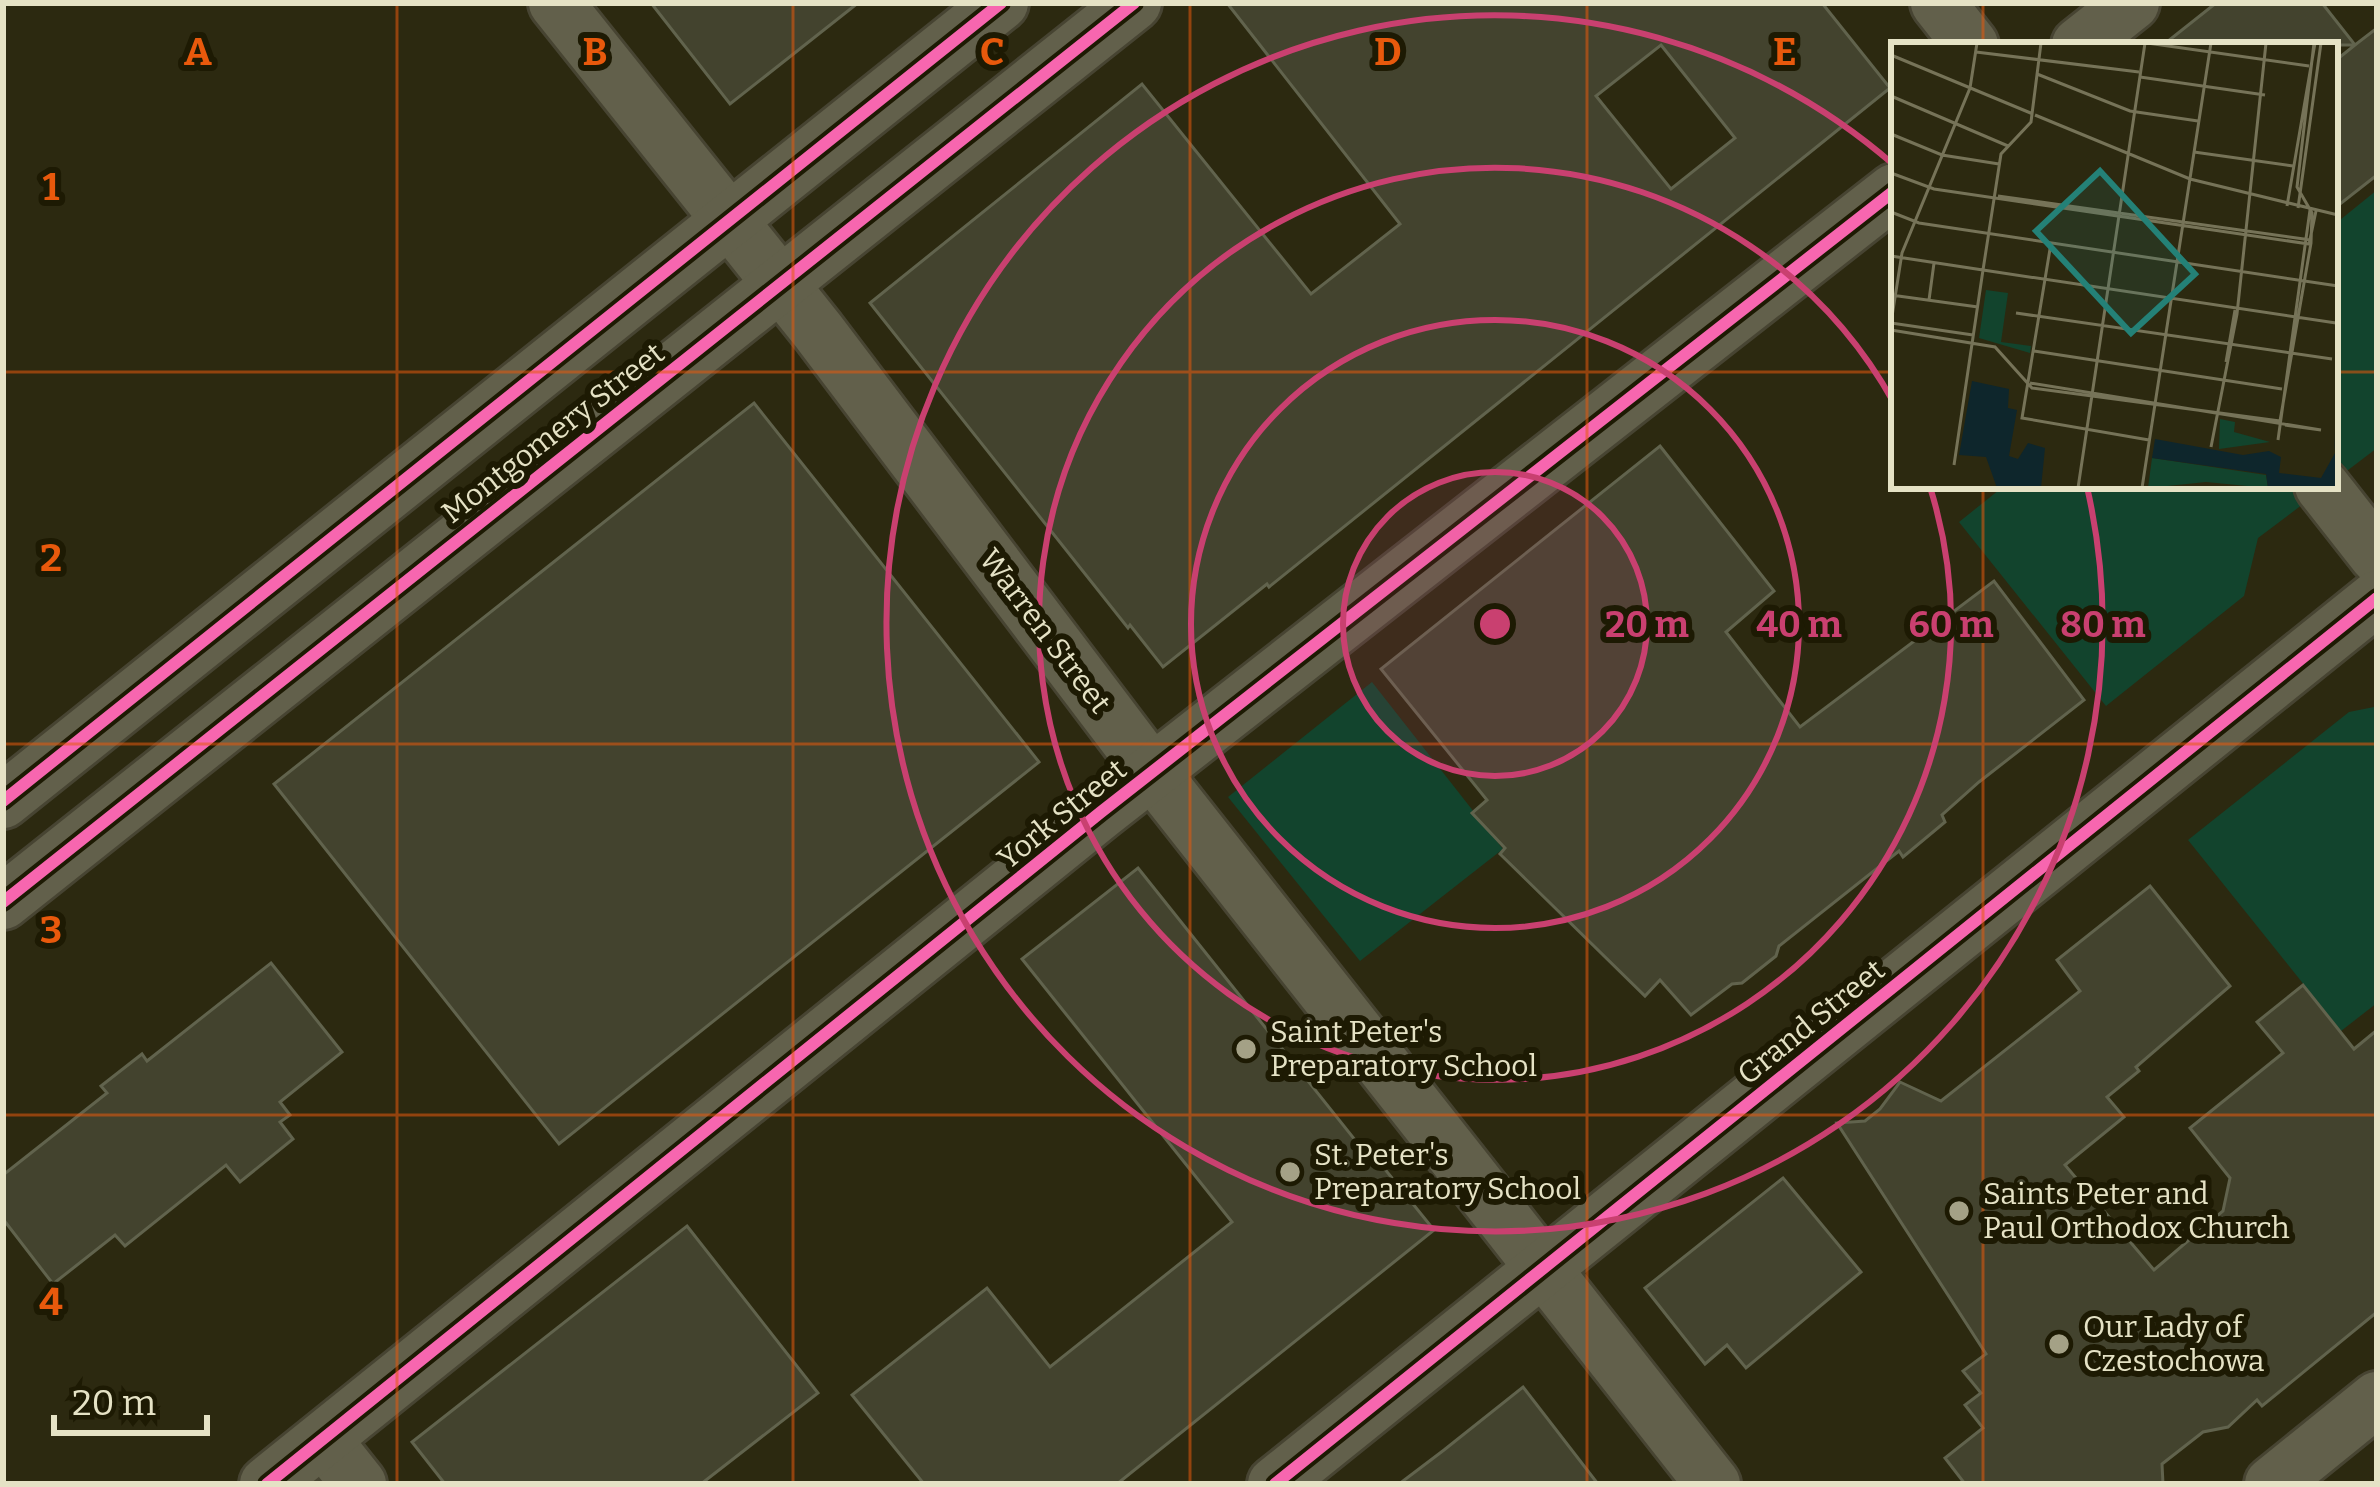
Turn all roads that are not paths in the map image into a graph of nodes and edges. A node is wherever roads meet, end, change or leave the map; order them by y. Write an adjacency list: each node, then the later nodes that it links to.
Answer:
1 (556, 3): 9 (street, Warren Street)
2 (1001, 3): 9 (street, Montgomery Street)
3 (1134, 3): 10 (street, Montgomery Street)
4 (1938, 3): 6 (street)
5 (2132, 3): 7 (street)
6 (1969, 42)
7 (2083, 42)
8 (1891, 192): 14 (street, York Street)
9 (729, 219): 10 (street, Warren Street); 15 (street, Montgomery Street)
10 (780, 284): 14 (street, Warren Street); 16 (street, Montgomery Street)
11 (2324, 489): 12 (street)
12 (2377, 556)
13 (2377, 598): 17 (street, Grand Street)
14 (1152, 772): 17 (street, Warren Street); 19 (street, York Street)
15 (3, 801)
16 (3, 902)
17 (1542, 1270): 22 (street, Grand Street); 23 (street, Warren Street)
18 (2377, 1399): 24 (street)
19 (324, 1440): 20 (street, York Street); 21 (street)
20 (267, 1484)
21 (359, 1484)
22 (1276, 1484)
23 (1713, 1484)
24 (2272, 1484)

